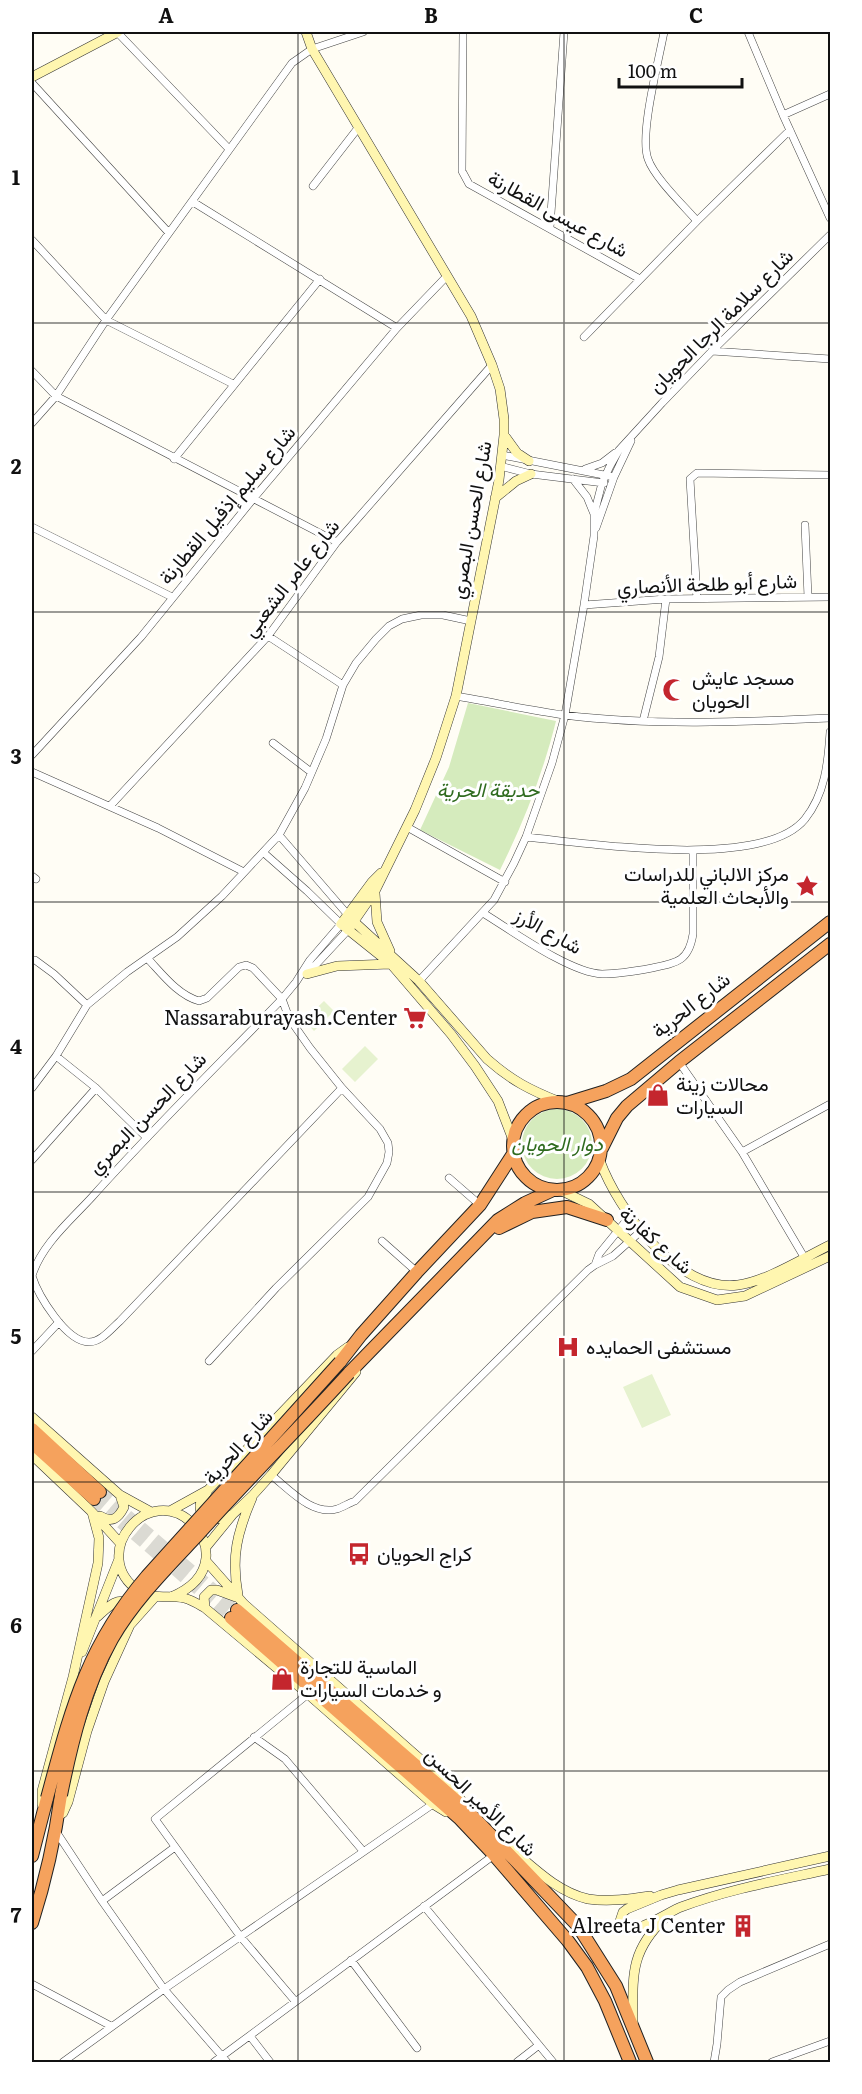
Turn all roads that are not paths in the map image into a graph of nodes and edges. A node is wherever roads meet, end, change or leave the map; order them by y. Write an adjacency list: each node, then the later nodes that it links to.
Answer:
1 (117, 32): 9 (main road); 15 (street)
2 (306, 32): 8 (main road, شارع الحسن البصري)
3 (363, 32): 8 (street)
4 (463, 32): 20 (street, شارع عيسى القطارنة)
5 (564, 32): 20 (street)
6 (664, 32): 19 (street)
7 (748, 32): 12 (street)
8 (312, 49): 13 (main road, شارع الحسن البصري); 15 (street)
9 (32, 77)
10 (32, 83): 21 (street)
11 (831, 94): 12 (street)
12 (783, 115): 14 (street)
13 (358, 128): 16 (street); 24 (main road, شارع الحسن البصري)
14 (790, 130): 18 (street); 19 (street)
15 (230, 150): 17 (street)
16 (314, 186)
17 (193, 202): 21 (street); 25 (street)
18 (831, 218)
19 (697, 221): 26 (street)
20 (550, 227): 26 (street, شارع عيسى القطارنة)
21 (170, 233): 27 (street)
22 (831, 235): 30 (street, شارع سلامة الرجا الحويان)
23 (32, 240): 27 (street)
24 (447, 276): 28 (street, شارع سليم إذفيل القطارنة); 32 (main road, شارع الحسن البصري)
25 (320, 279): 28 (street); 34 (street)
26 (640, 279): 29 (street)
27 (106, 320): 34 (street); 35 (street)
28 (397, 328): 52 (street, شارع سليم إذفيل القطارنة)
29 (584, 337)
30 (712, 351): 31 (street); 37 (street, شارع سلامة الرجا الحويان)
31 (831, 359)
32 (492, 365): 38 (main road, شارع الحسن البصري); 57 (street, شارع عامر الشعبي)
33 (32, 371): 35 (street)
34 (233, 384): 41 (street)
35 (56, 396): 36 (street); 41 (street)
36 (32, 423)
37 (636, 431): 39 (street, شارع سلامة الرجا الحويان); 49 (street, شارع سلامة الرجا الحويان)
38 (504, 435): 40 (main road, شارع الحسن البصري); 42 (main road)
39 (619, 450): 44 (street); 46 (street, شارع سلامة الرجا الحويان)
40 (502, 455): 42 (street); 43 (main road, شارع الحسن البصري)
41 (174, 459): 52 (street)
42 (529, 461): 44 (street)
43 (500, 466): 45 (street); 51 (main road, شارع الحسن البصري)
44 (582, 469): 46 (street)
45 (531, 474): 48 (street); 51 (main road)
46 (605, 475): 49 (street); 50 (street, شارع سلامة الرجا الحويان)
47 (831, 475): 61 (street)
48 (573, 478): 50 (street); 53 (street)
49 (612, 481): 50 (street); 56 (street, شارع سلامة الرجا الحويان)
50 (602, 483): 53 (street, شارع سلامة الرجا الحويان)
51 (495, 498): 64 (main road, شارع الحسن البصري)
52 (253, 499): 57 (street); 58 (street, شارع سليم إذفيل القطارنة)
53 (594, 514): 56 (street, شارع سلامة الرجا الحويان)
54 (806, 525): 59 (street)
55 (32, 527): 58 (street)
56 (594, 536): 63 (street, شارع سلامة الرجا الحويان)
57 (337, 542): 65 (street, شارع عامر الشعبي)
58 (172, 597): 73 (street, شارع سليم إذفيل القطارنة)
59 (808, 597): 60 (street, شارع أبو طلحة الأنصاري); 61 (street, شارع أبو طلحة الأنصاري)
60 (831, 597)
61 (697, 598): 62 (street, شارع أبو طلحة الأنصاري)
62 (666, 599): 63 (street, شارع أبو طلحة الأنصاري); 70 (street)
63 (584, 604): 68 (street, شارع سلامة الرجا الحويان)
64 (471, 621): 66 (street); 67 (main road, شارع الحسن البصري)
65 (268, 636): 66 (street); 76 (street, شارع عامر الشعبي)
66 (343, 685): 75 (street)
67 (456, 696): 68 (street); 77 (main road, شارع الحسن البصري)
68 (565, 715): 70 (street); 79 (street, شارع سلامة الرجا الحويان)
69 (831, 718): 70 (street)
70 (644, 721)
71 (831, 732): 80 (street)
72 (273, 743): 75 (street)
73 (32, 755)
74 (32, 772): 76 (street)
75 (311, 772): 78 (street)
76 (110, 806): 83 (street)
77 (407, 827): 82 (main road, شارع الحسن البصري); 84 (street)
78 (279, 835): 81 (street); 88 (street)
79 (526, 837): 80 (street); 84 (street, شارع سلامة الرجا الحويان)
80 (693, 851): 86 (street, شارع الأرز)
81 (264, 853): 83 (street); 88 (street)
82 (385, 870): 85 (main road, شارع الحسن البصري); 88 (main road, شارع الحسن البصري)
83 (244, 872): 91 (street)
84 (505, 882): 86 (street, شارع سلامة الرجا الحويان)
85 (375, 891): 88 (main road, شارع الحسن البصري); 90 (main road)
86 (483, 913): 95 (street, شارع سلامة الرجا الحويان)
87 (831, 922): 104 (highway, شارع الحرية)
88 (348, 923): 90 (main road); 93 (main road); 94 (street, شارع الحسن البصري); 96 (street, شارع الحسن البصري)
89 (831, 944): 100 (highway, شارع الحرية)
90 (391, 953): 95 (main road)
91 (148, 959): 97 (street); 98 (street)
92 (32, 960): 98 (street)
93 (391, 964): 94 (main road); 107 (main road)
94 (307, 974): 96 (street, شارع الحسن البصري)
95 (419, 981): 104 (main road)
96 (296, 982): 97 (street, شارع الحسن البصري)
97 (282, 999): 103 (street); 106 (street, شارع الحسن البصري)
98 (87, 1005): 99 (street)
99 (56, 1056): 101 (street); 102 (street)
100 (679, 1062): 108 (street); 110 (highway, شارع الحرية)
101 (32, 1088)
102 (96, 1088): 106 (street); 111 (street)
103 (342, 1088): 128 (street); 132 (street)
104 (564, 1102): 107 (highway); 110 (highway)
105 (831, 1104): 108 (street)
106 (146, 1137): 127 (street, شارع الحسن البصري)
107 (513, 1140): 109 (highway)
108 (742, 1152): 124 (street)
109 (513, 1154): 113 (highway); 114 (highway, شارع الحرية)
110 (601, 1155): 113 (highway); 115 (main road, شارع كفارنة)
111 (32, 1160)
112 (449, 1178): 114 (street)
113 (557, 1191): 116 (main road, شارع كفارنة); 121 (highway, شارع الحرية)
114 (480, 1205): 126 (highway, شارع الحرية)
115 (630, 1216): 117 (street); 118 (main road, شارع كفارنة)
116 (608, 1220): 117 (main road, شارع كفارنة); 121 (highway)
117 (618, 1230): 120 (main road, شارع كفارنة); 125 (street)
118 (641, 1231): 120 (street); 124 (main road, شارع كفارنة)
119 (382, 1241): 126 (street)
120 (630, 1241): 124 (main road, شارع كفارنة); 125 (street)
121 (475, 1243): 130 (highway, شارع الحرية)
122 (831, 1245): 124 (main road, شارع كفارنة)
123 (831, 1256): 124 (main road, شارع كفارنة)
124 (807, 1262)
125 (595, 1265): 137 (street)
126 (417, 1272): 129 (highway, شارع الحرية)
127 (32, 1276): 128 (street)
128 (59, 1323): 131 (street)
129 (361, 1335): 138 (main road); 161 (highway, شارع الحرية, bridge)
130 (372, 1349): 137 (main road); 160 (highway, شارع الحرية, bridge)
131 (32, 1351)
132 (208, 1361)
133 (32, 1417): 139 (main road)
134 (32, 1429): 141 (highway)
135 (32, 1443): 141 (highway)
136 (32, 1455): 141 (main road)
137 (271, 1475): 140 (main road)
138 (208, 1490): 142 (main road); 144 (main road)
139 (120, 1495): 141 (main road); 143 (main road)
140 (253, 1496): 144 (main road); 152 (main road)
141 (96, 1501): 145 (main road); 155 (main road)
142 (170, 1511): 143 (main road); 146 (main road)
143 (151, 1512): 145 (main road)
144 (233, 1514): 146 (main road)
145 (120, 1543): 147 (main road)
146 (206, 1547): 148 (main road)
147 (119, 1558): 149 (main road); 153 (main road)
148 (206, 1560): 150 (main road); 152 (main road)
149 (155, 1597): 150 (main road); 154 (main road)
150 (171, 1597): 151 (main road)
151 (205, 1608): 152 (main road); 156 (main road)
152 (235, 1608): 159 (highway, شارع الأمير الحسن); 159 (main road)
153 (96, 1618): 154 (main road); 155 (main road)
154 (134, 1620): 160 (main road)
155 (73, 1677): 161 (main road)
156 (308, 1694): 157 (street); 158 (main road)
157 (254, 1737): 164 (street); 165 (street)
158 (433, 1804): 159 (main road); 165 (street)
159 (462, 1813): 162 (highway, شارع الأمير الحسن); 166 (highway, شارع الأمير الحسن)
160 (58, 1816): 163 (highway, شارع الحرية)
161 (41, 1824): 167 (highway, شارع الحرية)
162 (486, 1828): 170 (main road); 182 (highway, شارع الأمير الحسن)
163 (55, 1830): 171 (street); 174 (highway, شارع الحرية)
164 (175, 1846): 171 (street); 175 (street)
165 (363, 1851): 175 (street)
166 (494, 1855): 172 (street); 193 (highway, شارع الأمير الحسن)
167 (32, 1856)
168 (831, 1856): 170 (main road)
169 (831, 1869): 173 (main road)
170 (662, 1895): 173 (main road)
171 (102, 1901): 179 (street)
172 (424, 1906): 177 (street); 185 (street)
173 (679, 1908): 182 (main road)
174 (32, 1923)
175 (240, 1936): 179 (street); 180 (street)
176 (831, 1944): 195 (street)
177 (351, 1960): 180 (street); 186 (street)
178 (32, 1984): 181 (street)
179 (164, 1989): 181 (street); 187 (street)
180 (295, 2001): 183 (street)
181 (111, 2026): 188 (street)
182 (633, 2026): 194 (highway, شارع الأمير الحسن)
183 (250, 2036): 187 (street); 190 (street)
184 (831, 2042): 196 (street)
185 (539, 2045): 191 (street); 192 (street)
186 (417, 2048)
187 (225, 2059): 189 (street)
188 (63, 2062)
189 (214, 2062)
190 (270, 2062)
191 (517, 2062)
192 (553, 2062)
193 (630, 2062)
194 (647, 2062)
195 (714, 2062)
196 (772, 2062)

